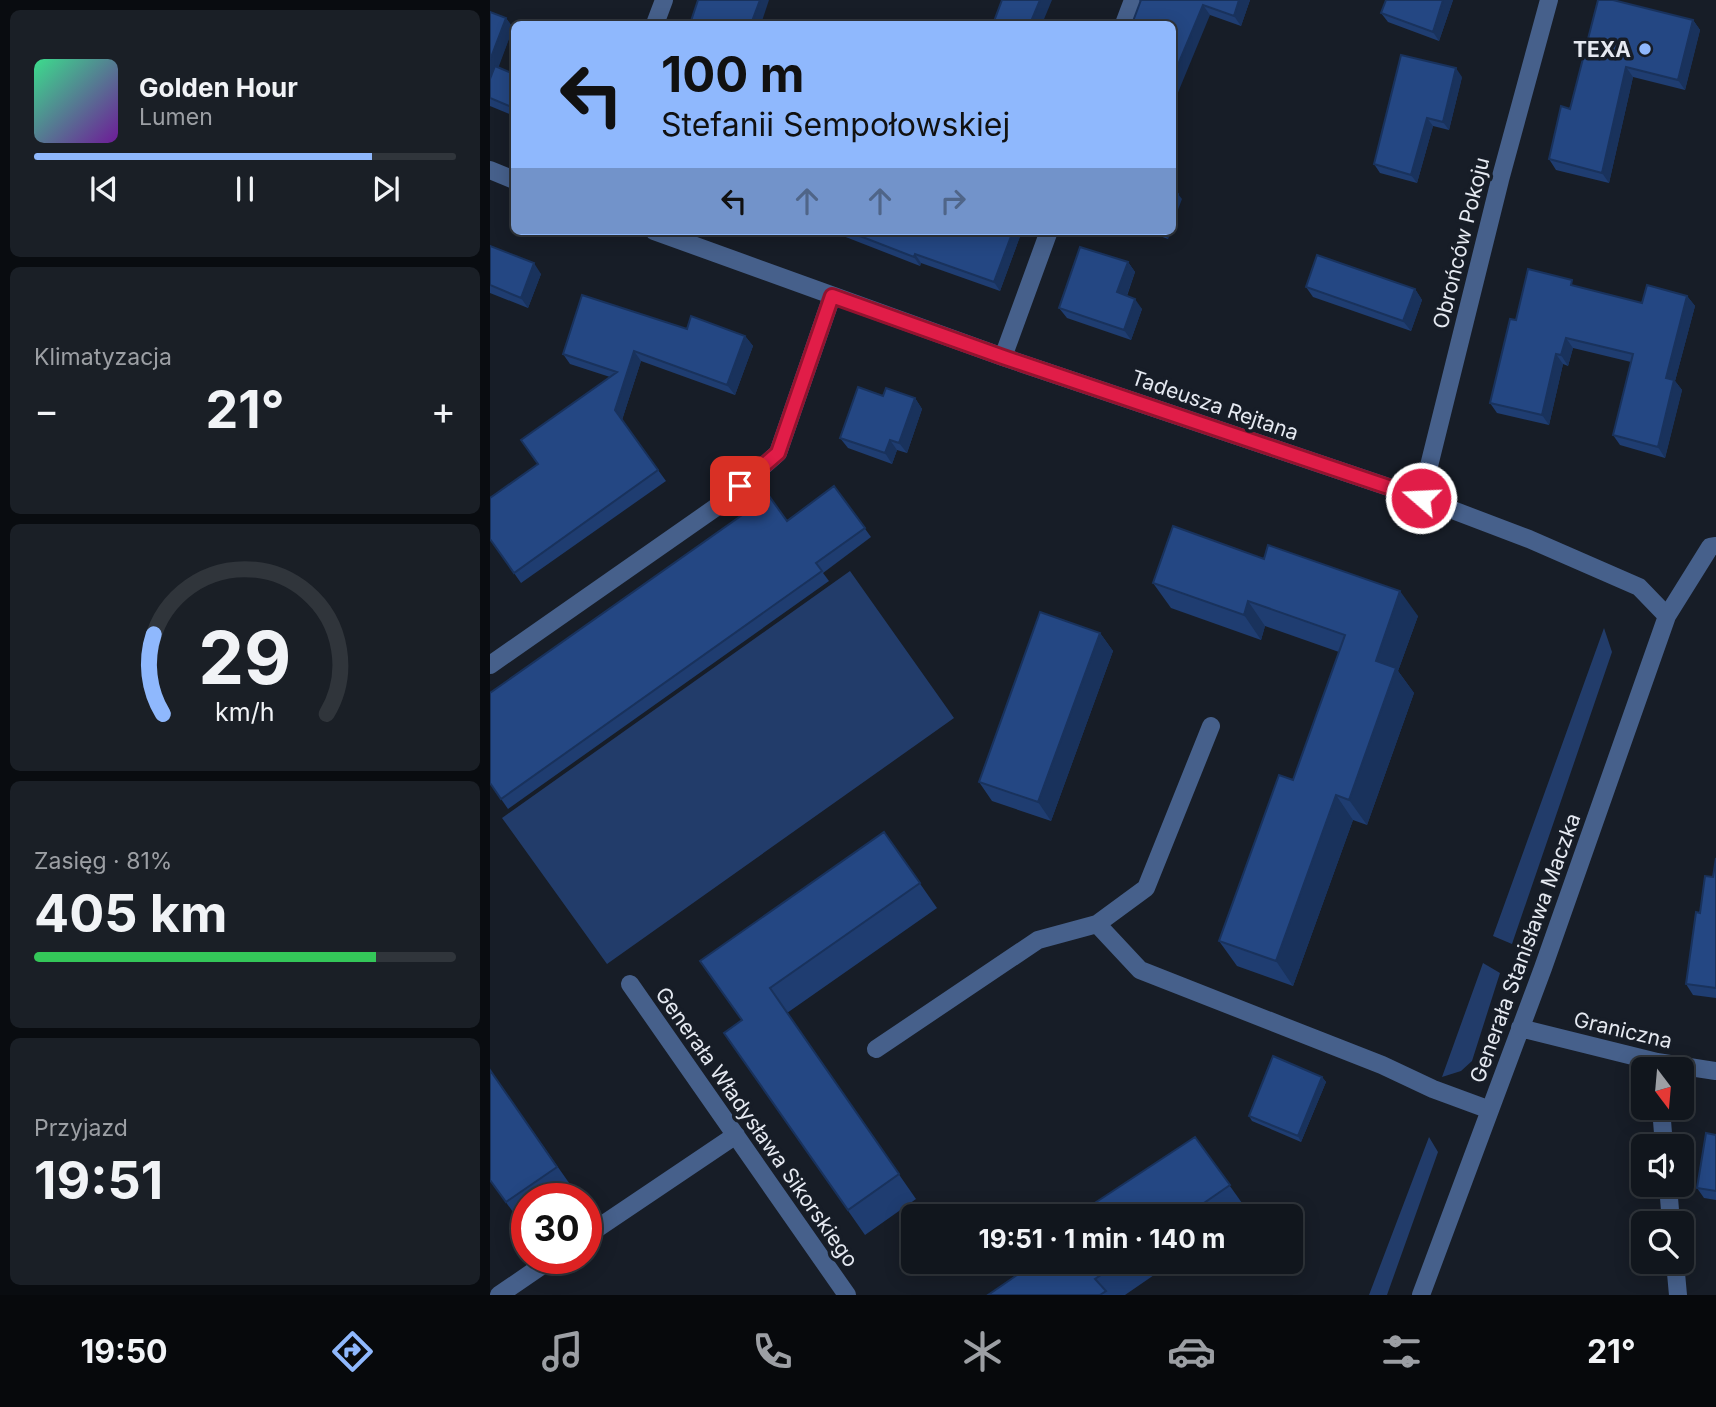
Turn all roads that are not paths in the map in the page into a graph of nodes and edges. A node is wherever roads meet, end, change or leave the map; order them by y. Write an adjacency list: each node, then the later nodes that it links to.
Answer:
1 (664, 0): 4 (street)
2 (1133, 0): 5 (street)
3 (1549, 0): 12 (street, Obrońców Pokoju)
4 (656, 21)
5 (1125, 21)
6 (490, 170): 7 (street)
7 (511, 179)
8 (665, 235): 10 (street, Tadeusza Rejtana)
9 (1048, 235): 11 (street)
10 (832, 296): 11 (street, Tadeusza Rejtana); 15 (street)
11 (1003, 357): 12 (street, Tadeusza Rejtana)
12 (1421, 498): 14 (street, Tadeusza Rejtana)
13 (1716, 546): 14 (street)
14 (1667, 616): 19 (street, Generała Stanisława Maczka)
15 (490, 665)
16 (1211, 726): 17 (street)
17 (1097, 924): 20 (street); 24 (street)
18 (630, 984): 25 (street, Generała Władysława Sikorskiego)
19 (1520, 1028): 21 (street, Graniczna); 24 (street, Generała Stanisława Maczka)
20 (876, 1049)
21 (1631, 1059)
22 (1694, 1069): 23 (street, Graniczna)
23 (1716, 1071)
24 (1490, 1110): 31 (street, Generała Stanisława Maczka)
25 (736, 1135): 26 (street); 30 (street, Generała Władysława Sikorskiego)
26 (602, 1225)
27 (530, 1274): 29 (street)
28 (1676, 1274): 32 (street)
29 (499, 1295)
30 (847, 1295)
31 (1420, 1295)
32 (1678, 1295)

